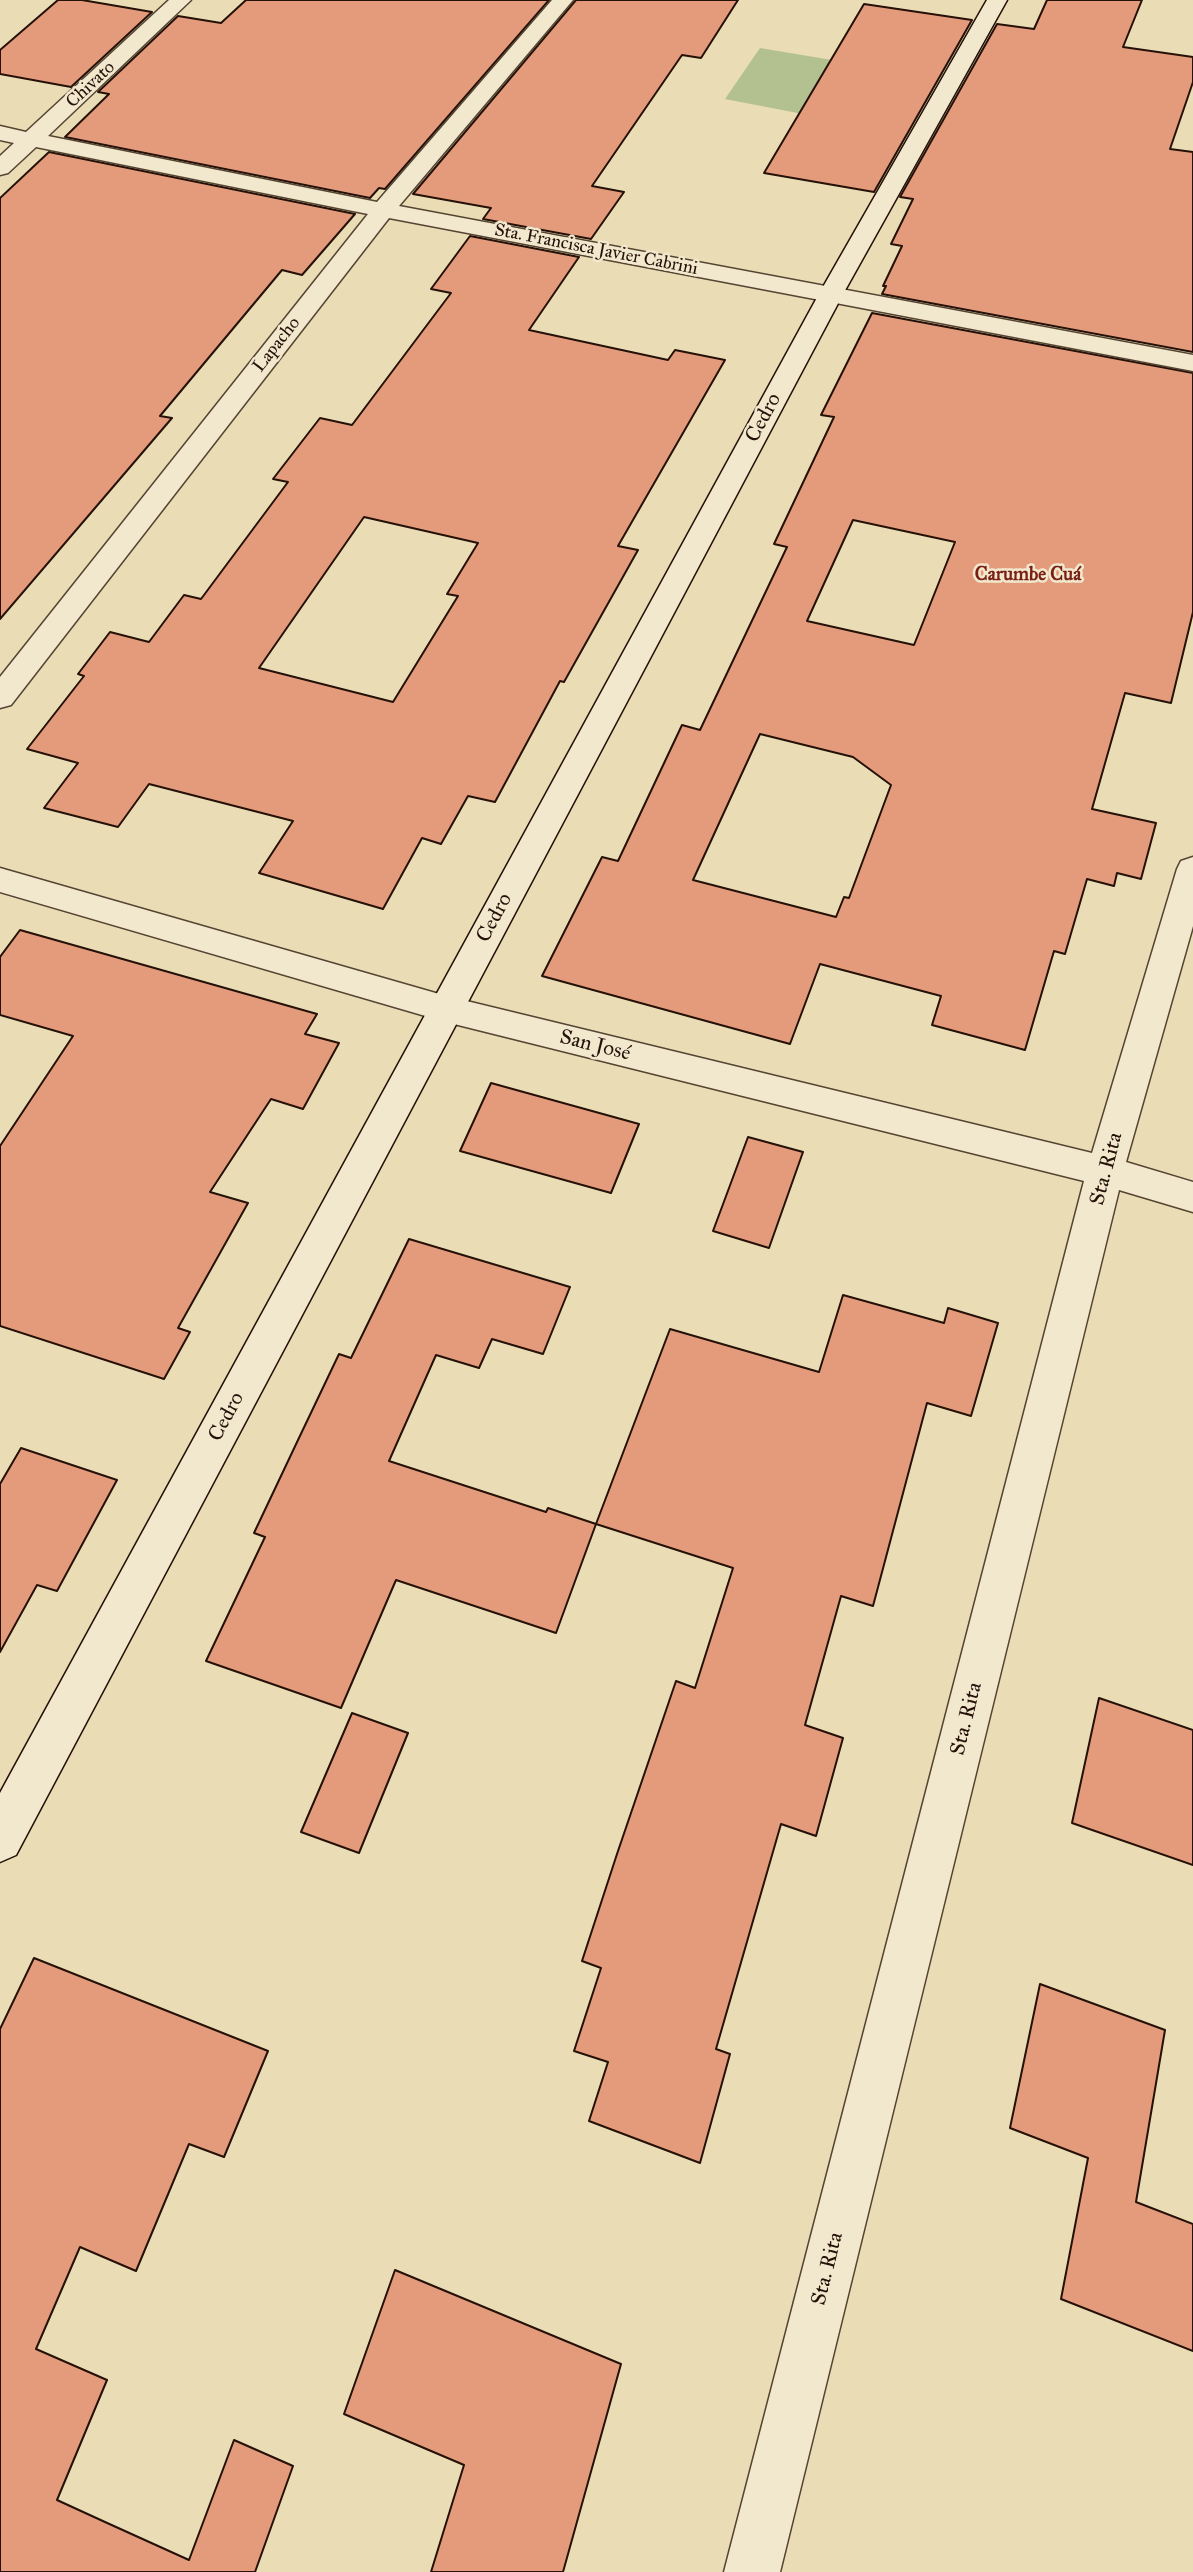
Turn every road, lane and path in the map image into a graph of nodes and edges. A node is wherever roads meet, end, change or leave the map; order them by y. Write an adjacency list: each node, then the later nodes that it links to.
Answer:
1 (181, 0): 5 (street, Chivato)
2 (563, 0): 7 (street, Lapacho)
3 (997, 0): 8 (street, Cedro)
4 (0, 133): 5 (street, Sta. Francisca Javier Cabrini)
5 (33, 140): 6 (street, Chivato); 7 (street, Sta. Francisca Javier Cabrini)
6 (0, 168)
7 (383, 210): 8 (street, Sta. Francisca Javier Cabrini); 10 (street, Lapacho)
8 (831, 294): 9 (street, Sta. Francisca Javier Cabrini); 13 (street, Cedro)
9 (1193, 362)
10 (0, 698)
11 (1193, 869): 14 (street, Sta. Rita)
12 (0, 880): 13 (street, San José)
13 (446, 1009): 14 (street, San José); 16 (street, Cedro)
14 (1105, 1171): 15 (street, San José); 17 (street, Sta. Rita)
15 (1193, 1196)
16 (0, 1839)
17 (752, 2572)

